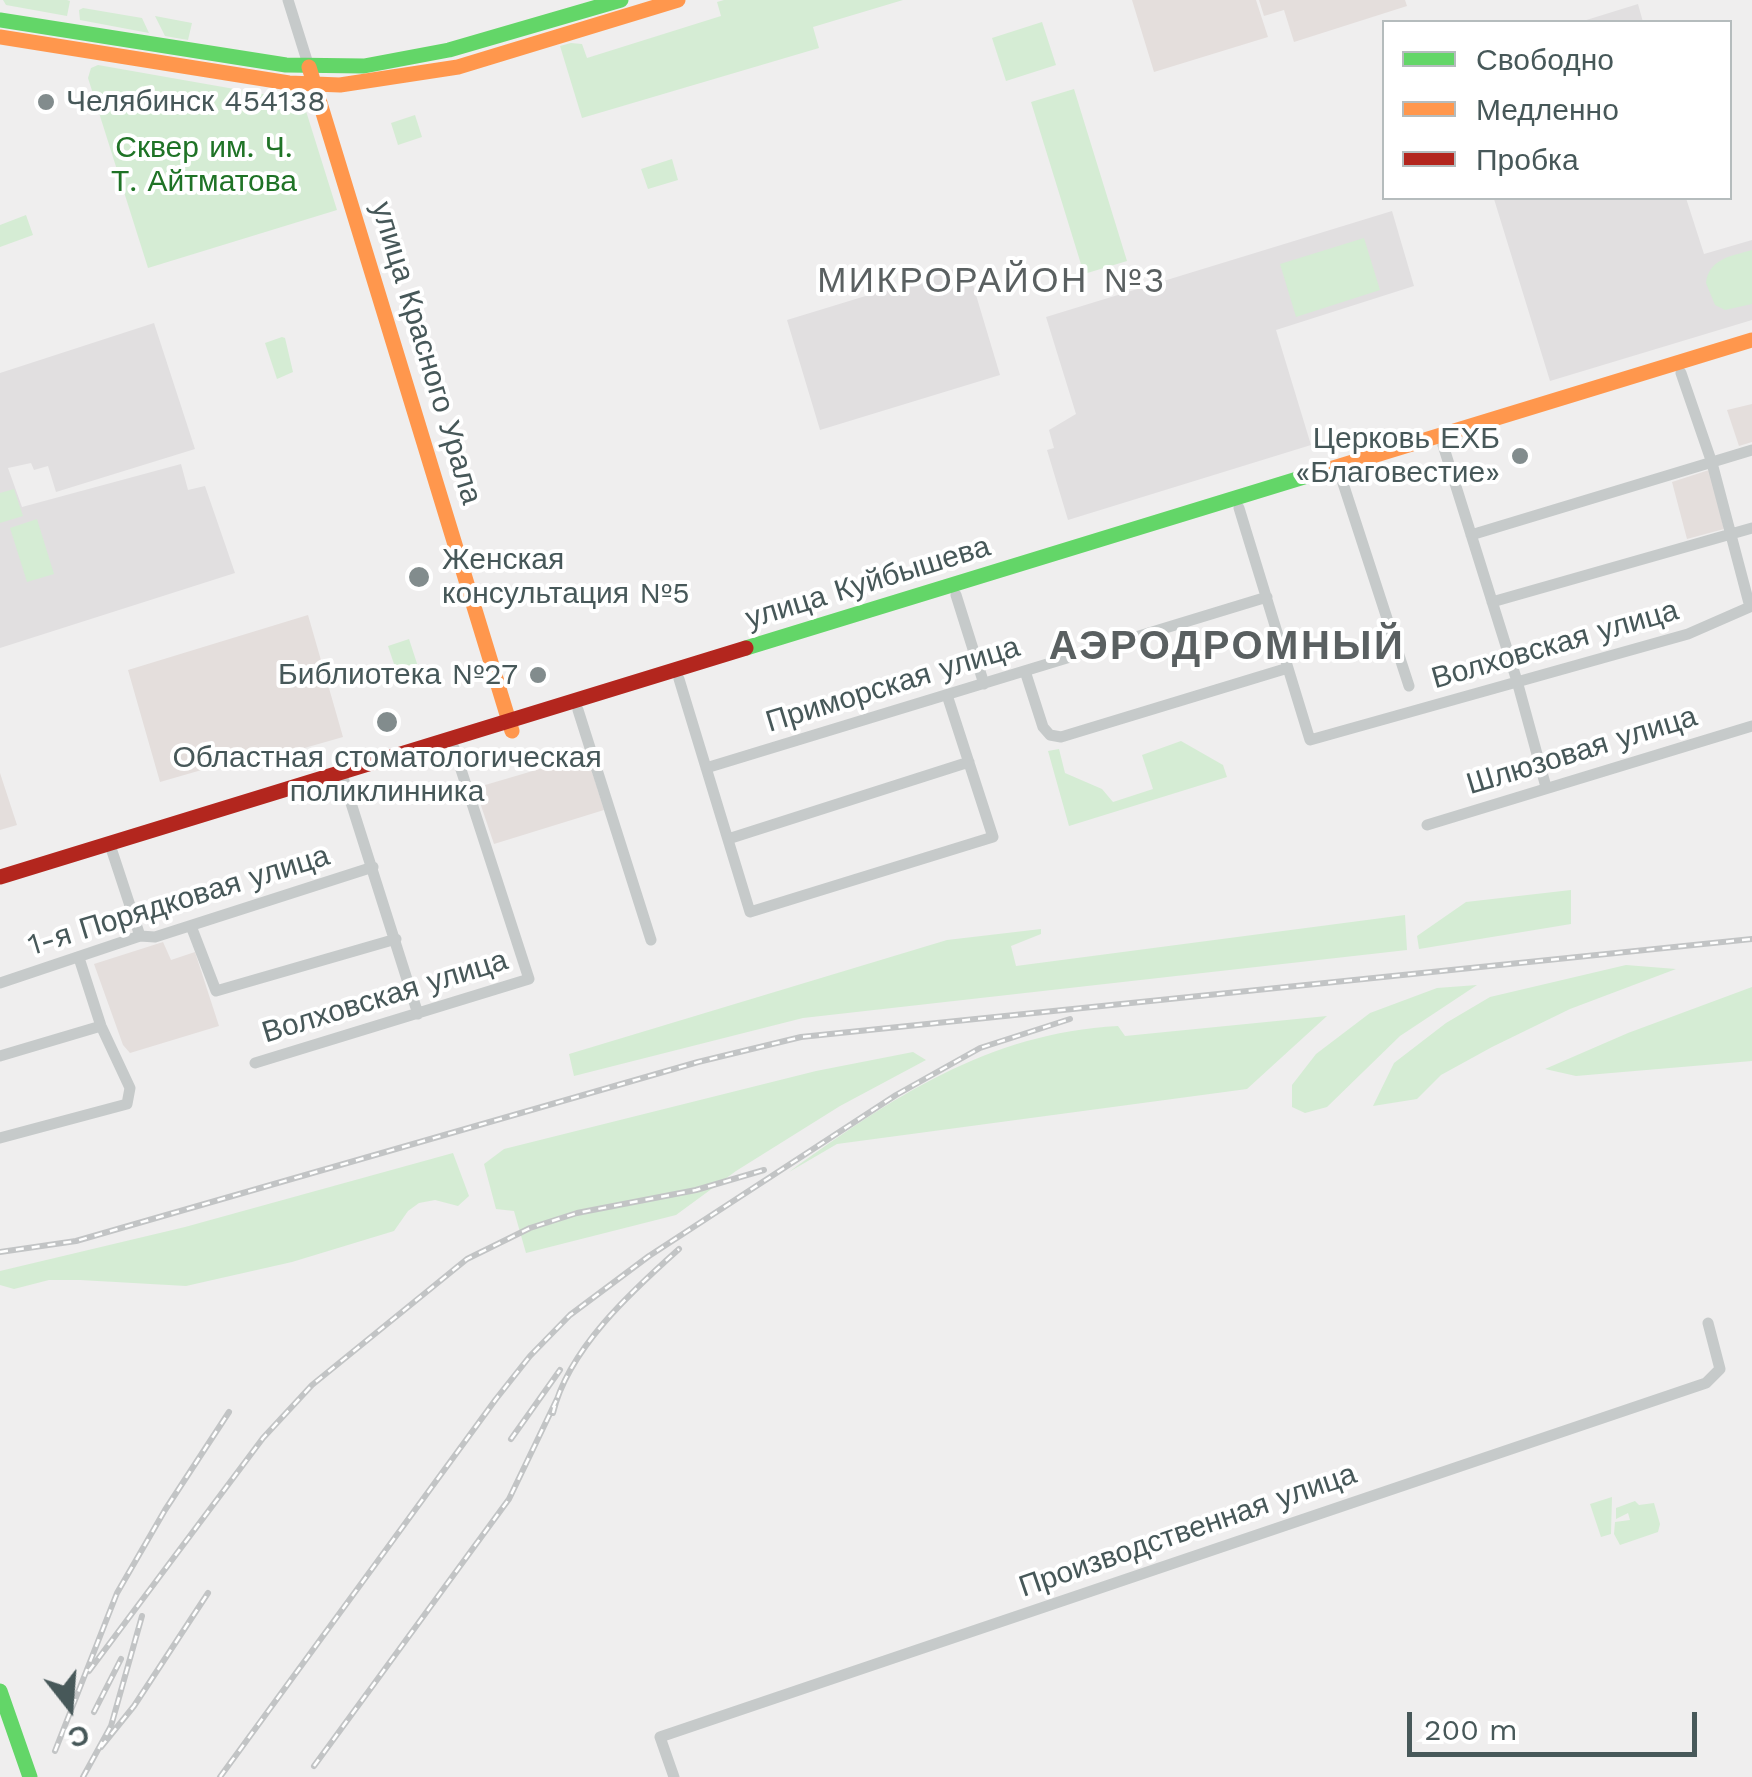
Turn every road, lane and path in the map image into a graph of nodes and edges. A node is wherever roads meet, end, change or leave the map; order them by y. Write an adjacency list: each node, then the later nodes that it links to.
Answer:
1 (288, 0): 6 (street, улица Красного Урала)
2 (622, 0): 6 (main road)
3 (678, 0): 6 (main road)
4 (0, 20): 6 (main road)
5 (0, 36): 6 (main road)
6 (312, 75): 31 (main road, улица Красного Урала)
7 (1752, 340): 9 (main road, улица Куйбышева)
8 (1752, 351): 9 (main road, улица Куйбышева)
9 (1680, 368): 10 (main road, улица Куйбышева); 12 (street)
10 (1442, 441): 13 (main road, улица Куйбышева); 16 (street)
11 (1752, 450): 12 (street)
12 (1712, 463): 16 (street); 17 (street)
13 (1340, 472): 14 (main road, улица Куйбышева); 27 (street)
14 (1238, 503): 18 (main road, улица Куйбышева); 19 (street)
15 (1752, 528): 17 (street)
16 (1472, 535): 20 (street)
17 (1729, 535): 20 (street); 21 (street)
18 (954, 590): 24 (main road, улица Куйбышева); 26 (street)
19 (1267, 597): 22 (street); 23 (street, Приморская улица)
20 (1492, 602): 25 (street)
21 (1751, 606): 25 (street, Волховская улица)
22 (1288, 668): 23 (street); 25 (street, Волховская улица)
23 (1025, 671): 26 (street, Приморская улица)
24 (678, 675): 29 (main road, улица Куйбышева); 31 (main road, улица Куйбышева); 34 (street)
25 (1517, 681): 36 (street)
26 (984, 684): 28 (street, Приморская улица)
27 (1409, 686)
28 (947, 695): 33 (street); 34 (street, Приморская улица)
29 (578, 710): 31 (main road, улица Куйбышева); 46 (street)
30 (1752, 726): 36 (street, Шлюзовая улица)
31 (511, 727): 32 (main road, улица Куйбышева); 35 (main road, улица Куйбышева)
32 (454, 748): 35 (main road, улица Куйбышева); 49 (street, Волховская улица)
33 (969, 762): 38 (street); 38 (street)
34 (706, 768): 38 (street)
35 (343, 778): 39 (main road, улица Куйбышева); 40 (street)
36 (1546, 787): 37 (street, Шлюзовая улица)
37 (1428, 825)
38 (728, 839)
39 (111, 848): 41 (main road, улица Куйбышева); 42 (main road, улица Куйбышева); 44 (street)
40 (373, 866): 43 (street, 1-я Порядковая улица); 45 (street)
41 (0, 877)
42 (0, 886)
43 (191, 926): 44 (street, 1-я Порядковая улица); 45 (street)
44 (140, 936): 47 (street, 1-я Порядковая улица)
45 (396, 939): 49 (street)
46 (652, 940)
47 (79, 958): 48 (street, 1-я Порядковая улица); 50 (street)
48 (0, 983)
49 (418, 1014): 52 (street, Волховская улица)
50 (101, 1026): 51 (street); 53 (street)
51 (0, 1056)
52 (255, 1063)
53 (0, 1138)
54 (1708, 1322): 57 (street, Производственная улица)
55 (0, 1691): 56 (main road)
56 (30, 1777)
57 (674, 1777)

